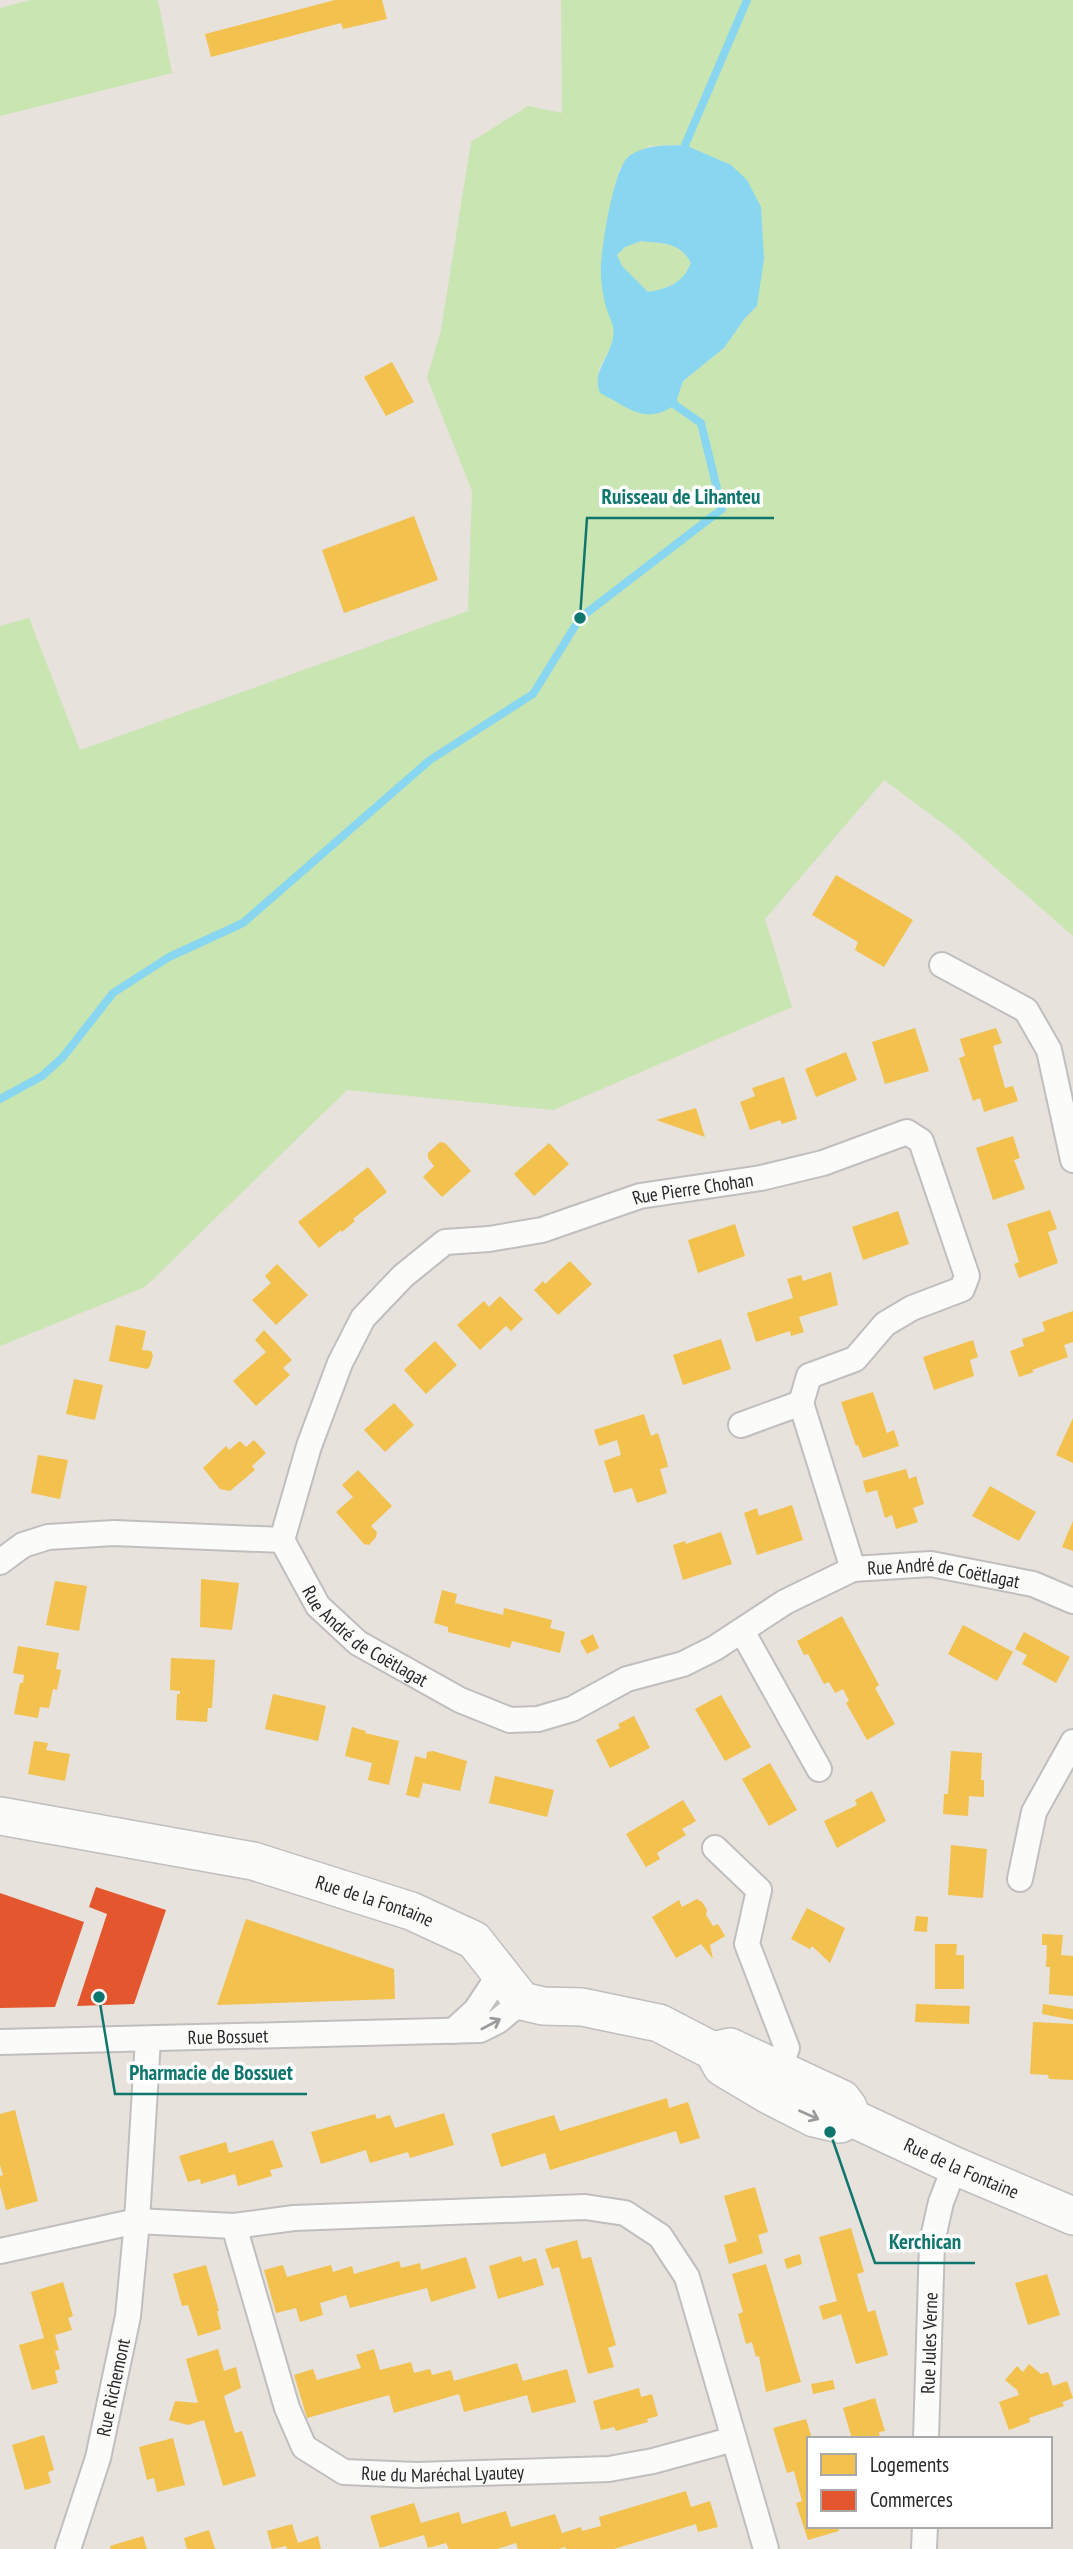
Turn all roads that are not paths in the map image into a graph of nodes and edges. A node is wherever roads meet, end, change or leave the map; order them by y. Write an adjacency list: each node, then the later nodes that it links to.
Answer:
1 (942, 965): 2 (street)
2 (1073, 1160)
3 (801, 1403): 4 (street); 5 (street, Rue Pierre Chohan); 7 (street)
4 (741, 1425)
5 (282, 1540): 6 (street); 9 (street, Rue André de Coëtlagat)
6 (0, 1562)
7 (853, 1569): 8 (street, Rue André de Coëtlagat); 9 (street, Rue André de Coëtlagat)
8 (1073, 1601)
9 (742, 1631): 11 (street)
10 (1073, 1742): 14 (street)
11 (819, 1769)
12 (0, 1816): 15 (main road, Rue de la Fontaine)
13 (715, 1849): 19 (street)
14 (1020, 1879)
15 (511, 1988): 16 (street); 16 (street, Rue Bossuet, one-way to 15); 19 (main road, Rue de la Fontaine)
16 (453, 2031): 17 (street, Rue Bossuet)
17 (148, 2039): 18 (street, Rue Bossuet); 22 (street, Rue Richemont)
18 (0, 2042)
19 (774, 2082): 20 (main road, Rue de la Fontaine)
20 (955, 2166): 21 (main road, Rue de la Fontaine); 25 (street, Rue Jules Verne)
21 (1073, 2216)
22 (137, 2221): 23 (street); 24 (street); 28 (street, Rue Richemont)
23 (234, 2226): 26 (street); 26 (street, Rue du Maréchal Lyautey)
24 (0, 2251)
25 (926, 2437)
26 (734, 2438): 29 (street)
27 (925, 2528): 30 (street)
28 (68, 2549)
29 (766, 2549)
30 (924, 2549)

